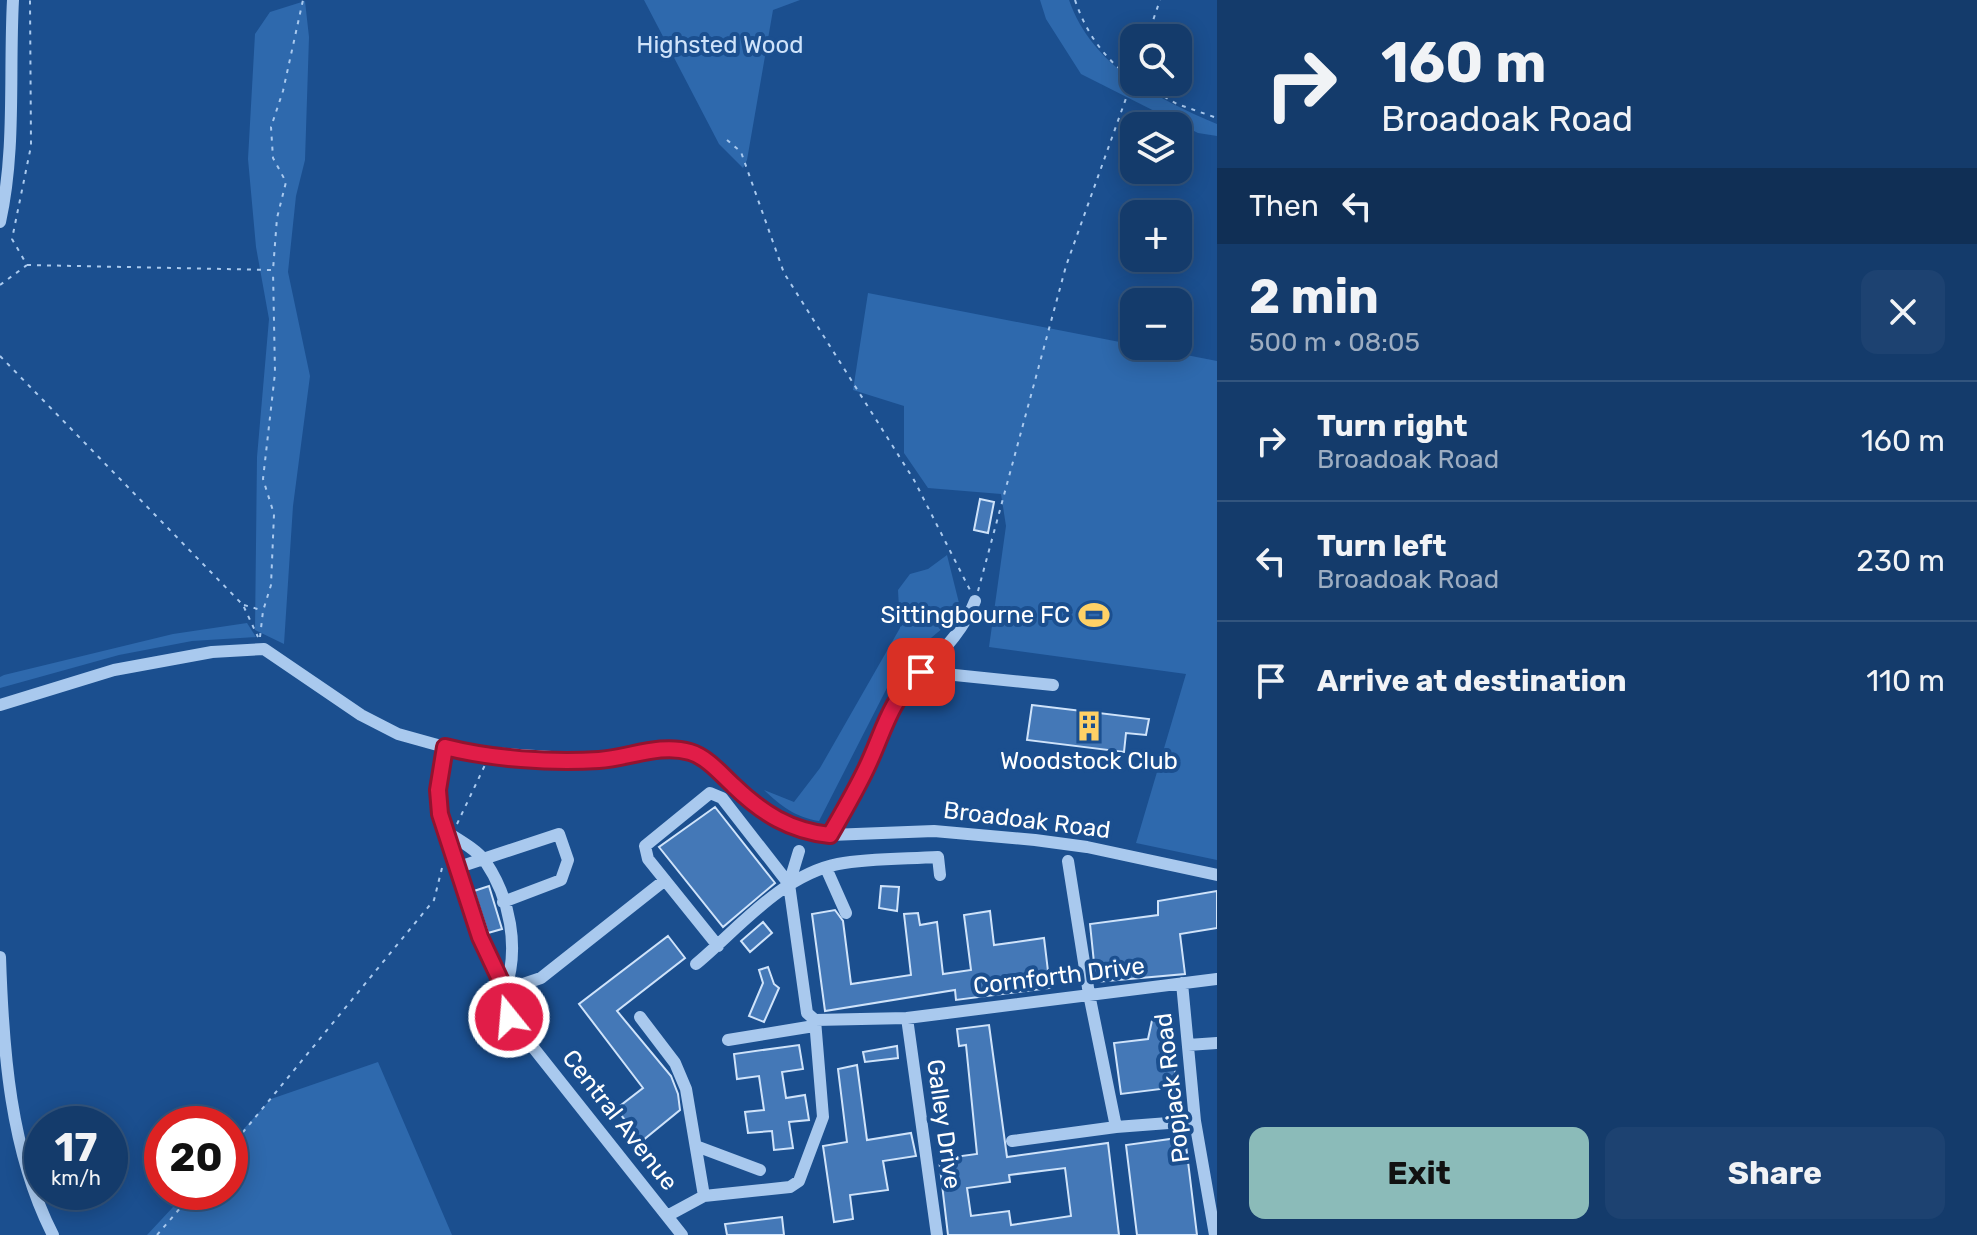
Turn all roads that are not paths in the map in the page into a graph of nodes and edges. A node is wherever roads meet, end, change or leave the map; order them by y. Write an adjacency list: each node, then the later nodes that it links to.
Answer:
1 (13, 0): 2 (street)
2 (0, 222)
3 (975, 601): 4 (street)
4 (933, 661): 5 (street); 8 (street)
5 (1053, 685)
6 (0, 705): 7 (street, Broadoak Road)
7 (445, 747): 8 (street, Broadoak Road); 9 (street, Central Avenue)
8 (830, 835): 16 (street, Broadoak Road)
9 (448, 836): 11 (street); 13 (street, Central Avenue)
10 (799, 851): 18 (street)
11 (483, 858): 13 (street); 19 (street); 19 (street)
12 (1068, 861): 27 (street)
13 (456, 868): 26 (street, Central Avenue)
14 (826, 868): 15 (street); 18 (street); 20 (street)
15 (940, 875)
16 (1217, 875)
17 (665, 880): 18 (street); 21 (street); 26 (street)
18 (789, 884): 21 (street); 30 (street)
19 (503, 902): 26 (street)
20 (846, 913)
21 (718, 946): 23 (street)
22 (0, 957): 41 (street)
23 (696, 964)
24 (1217, 979): 25 (street, Cornforth Drive)
25 (1182, 983): 27 (street, Cornforth Drive); 33 (street, Popjack Road)
26 (505, 990): 40 (street, Central Avenue)
27 (1089, 994): 29 (street, Cornforth Drive); 35 (street)
28 (640, 1017): 37 (street)
29 (907, 1018): 30 (street, Cornforth Drive); 43 (street, Galley Drive)
30 (814, 1023): 31 (street, Cornforth Drive); 39 (street)
31 (728, 1040)
32 (1217, 1043): 33 (street)
33 (1188, 1045): 34 (street, Popjack Road)
34 (1195, 1121): 35 (street); 44 (street, Popjack Road)
35 (1116, 1127): 36 (street)
36 (1012, 1141)
37 (696, 1146): 38 (street); 39 (street)
38 (760, 1170)
39 (704, 1196): 40 (street)
40 (667, 1216): 42 (street, Central Avenue)
41 (53, 1235)
42 (682, 1235)
43 (937, 1235)
44 (1215, 1235)

